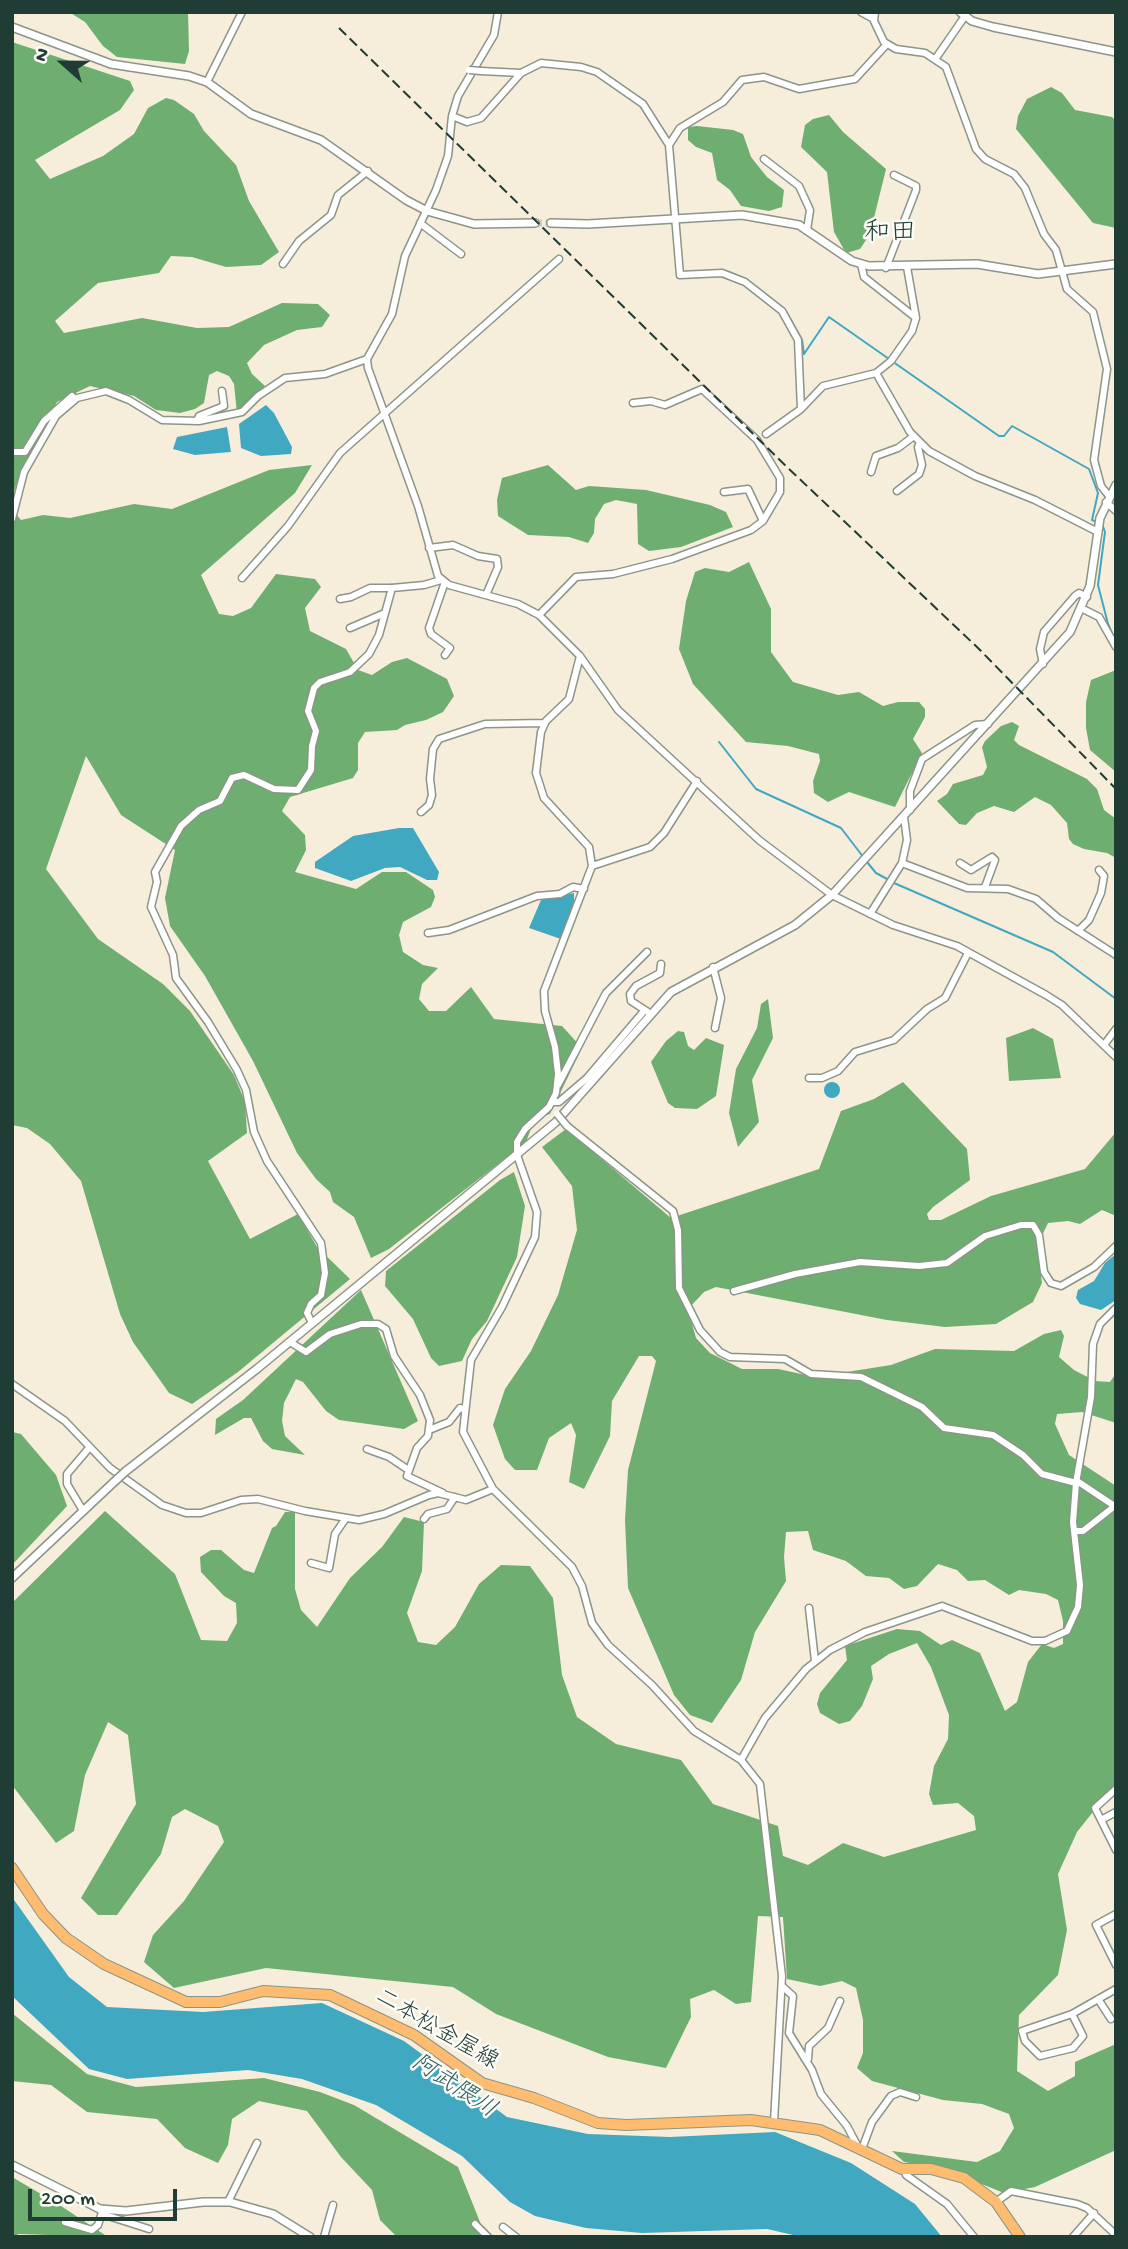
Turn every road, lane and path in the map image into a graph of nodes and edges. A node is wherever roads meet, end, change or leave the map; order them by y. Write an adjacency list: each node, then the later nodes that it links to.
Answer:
1 (242, 12): 12 (street)
2 (498, 12): 13 (street)
3 (861, 12): 5 (street)
4 (962, 14): 8 (street); 9 (street)
5 (875, 16): 7 (street)
6 (12, 27): 12 (street)
7 (887, 44): 9 (street); 14 (street)
8 (1116, 52)
9 (936, 58): 31 (street)
10 (469, 70): 11 (street, bridge)
11 (521, 73): 13 (street); 14 (street)
12 (207, 82): 16 (street)
13 (452, 116): 18 (street)
14 (669, 145): 19 (street)
15 (764, 159): 23 (street)
16 (368, 171): 18 (street); 26 (street)
17 (894, 175): 30 (street)
18 (427, 211): 20 (street); 21 (street)
19 (676, 218): 22 (street); 23 (street); 38 (street)
20 (420, 223): 24 (street); 33 (street)
21 (535, 223)
22 (551, 223)
23 (807, 230): 27 (street)
24 (461, 254)
25 (559, 259): 39 (street)
26 (283, 264)
27 (861, 264): 30 (street); 32 (street)
28 (1116, 264): 31 (street)
29 (907, 267): 30 (street); 31 (street); 32 (street)
30 (886, 268)
31 (1061, 272): 49 (street)
32 (916, 318): 34 (street)
33 (367, 359): 39 (street); 40 (street)
34 (876, 373): 38 (street); 42 (street)
35 (222, 391): 40 (street)
36 (86, 394): 40 (street); 44 (street); 51 (street)
37 (633, 403): 52 (street)
38 (801, 409): 41 (street)
39 (385, 414): 54 (street); 55 (street)
40 (197, 421)
41 (766, 434)
42 (914, 436): 43 (street); 45 (street)
43 (920, 442): 47 (street); 53 (street)
44 (13, 452)
45 (871, 472)
46 (1116, 485): 49 (street)
47 (897, 491)
48 (724, 492): 52 (street)
49 (1108, 499): 50 (street); 53 (street)
50 (1116, 511)
51 (12, 519)
52 (763, 521): 64 (street)
53 (1098, 532): 59 (street)
54 (429, 548): 56 (street); 58 (street)
55 (243, 578)
56 (443, 581): 57 (street); 58 (street); 67 (street)
57 (391, 588): 60 (street); 63 (street)
58 (486, 595): 64 (street)
59 (1087, 597): 61 (street); 62 (street)
60 (340, 598)
61 (1066, 606): 62 (street); 69 (street)
62 (1082, 611): 66 (street); 69 (street)
63 (385, 613): 65 (street); 103 (street)
64 (539, 615): 68 (street)
65 (350, 628)
66 (1116, 647)
67 (445, 654)
68 (579, 656): 70 (street); 72 (street)
69 (1043, 664): 71 (street)
70 (545, 723): 74 (street); 78 (street)
71 (988, 724): 73 (street); 73 (street)
72 (697, 781): 78 (street); 82 (street)
73 (910, 810): 75 (street)
74 (421, 812)
75 (904, 817): 76 (street); 82 (street)
76 (902, 863): 80 (street); 83 (street)
77 (960, 863): 80 (street)
78 (592, 866): 81 (street)
79 (1099, 870): 84 (street)
80 (985, 887): 84 (street)
81 (584, 889): 85 (street); 97 (street)
82 (832, 895): 83 (street); 90 (street)
83 (870, 914): 87 (street)
84 (1078, 931): 88 (street)
85 (428, 933)
86 (647, 951): 97 (street)
87 (968, 953): 94 (street); 96 (street)
88 (1116, 954)
89 (661, 964): 91 (street)
90 (713, 967): 91 (street); 92 (street)
91 (647, 1012): 98 (street); 99 (street)
92 (715, 1028)
93 (1116, 1029): 94 (street)
94 (1104, 1045): 95 (street)
95 (1116, 1057)
96 (809, 1078)
97 (558, 1085): 98 (street)
98 (551, 1105): 99 (street); 111 (street, bridge)
99 (517, 1155): 103 (street); 106 (street)
100 (1116, 1246): 101 (street)
101 (734, 1291)
102 (1116, 1307): 111 (street)
103 (312, 1323): 104 (street)
104 (290, 1342): 107 (street); 116 (street, bridge)
105 (12, 1384): 108 (street)
106 (464, 1409): 107 (street); 112 (street)
107 (429, 1430): 110 (street)
108 (89, 1448): 116 (street); 117 (street)
109 (368, 1449): 110 (street)
110 (407, 1469): 113 (street)
111 (1077, 1482): 115 (street); 119 (street)
112 (493, 1489): 114 (street); 124 (street)
113 (444, 1494): 114 (street); 117 (street)
114 (455, 1497): 118 (street)
115 (1115, 1506): 119 (street)
116 (82, 1509): 121 (street)
117 (346, 1518): 120 (street)
118 (424, 1519)
119 (1075, 1531): 123 (street)
120 (311, 1563)
121 (12, 1578)
122 (809, 1608): 123 (street)
123 (815, 1661): 124 (street)
124 (741, 1760): 133 (street)
125 (1116, 1789): 127 (street)
126 (1116, 1812): 127 (street)
127 (1101, 1820): 128 (street)
128 (1115, 1847)
129 (12, 1868): 141 (main road, 二本松金屋線)
130 (1116, 1914): 131 (street)
131 (1113, 1952): 132 (street)
132 (1116, 1965)
133 (782, 1986): 139 (street); 141 (street)
134 (1116, 1989): 135 (street)
135 (1098, 1999): 137 (street); 138 (street)
136 (840, 2001): 139 (street)
137 (1072, 2014): 137 (street)
138 (1111, 2019)
139 (810, 2068): 143 (street)
140 (916, 2097): 143 (street)
141 (774, 2122): 143 (main road, 二本松金屋線)
142 (257, 2143): 146 (street)
143 (860, 2148): 145 (main road, 二本松金屋線)
144 (12, 2165): 149 (street)
145 (904, 2169): 147 (main road, 二本松金屋線); 160 (street)
146 (228, 2202): 149 (street); 156 (street)
147 (996, 2202): 150 (street); 161 (main road, 二本松金屋線)
148 (333, 2205): 157 (street)
149 (103, 2212): 151 (street); 154 (street)
150 (1094, 2213): 155 (street); 162 (street)
151 (65, 2222)
152 (475, 2224): 158 (street)
153 (503, 2227): 159 (street)
154 (149, 2229)
155 (1116, 2235)
156 (310, 2237)
157 (324, 2237)
158 (488, 2237)
159 (516, 2237)
160 (974, 2237)
161 (1020, 2237)
162 (1073, 2237)

